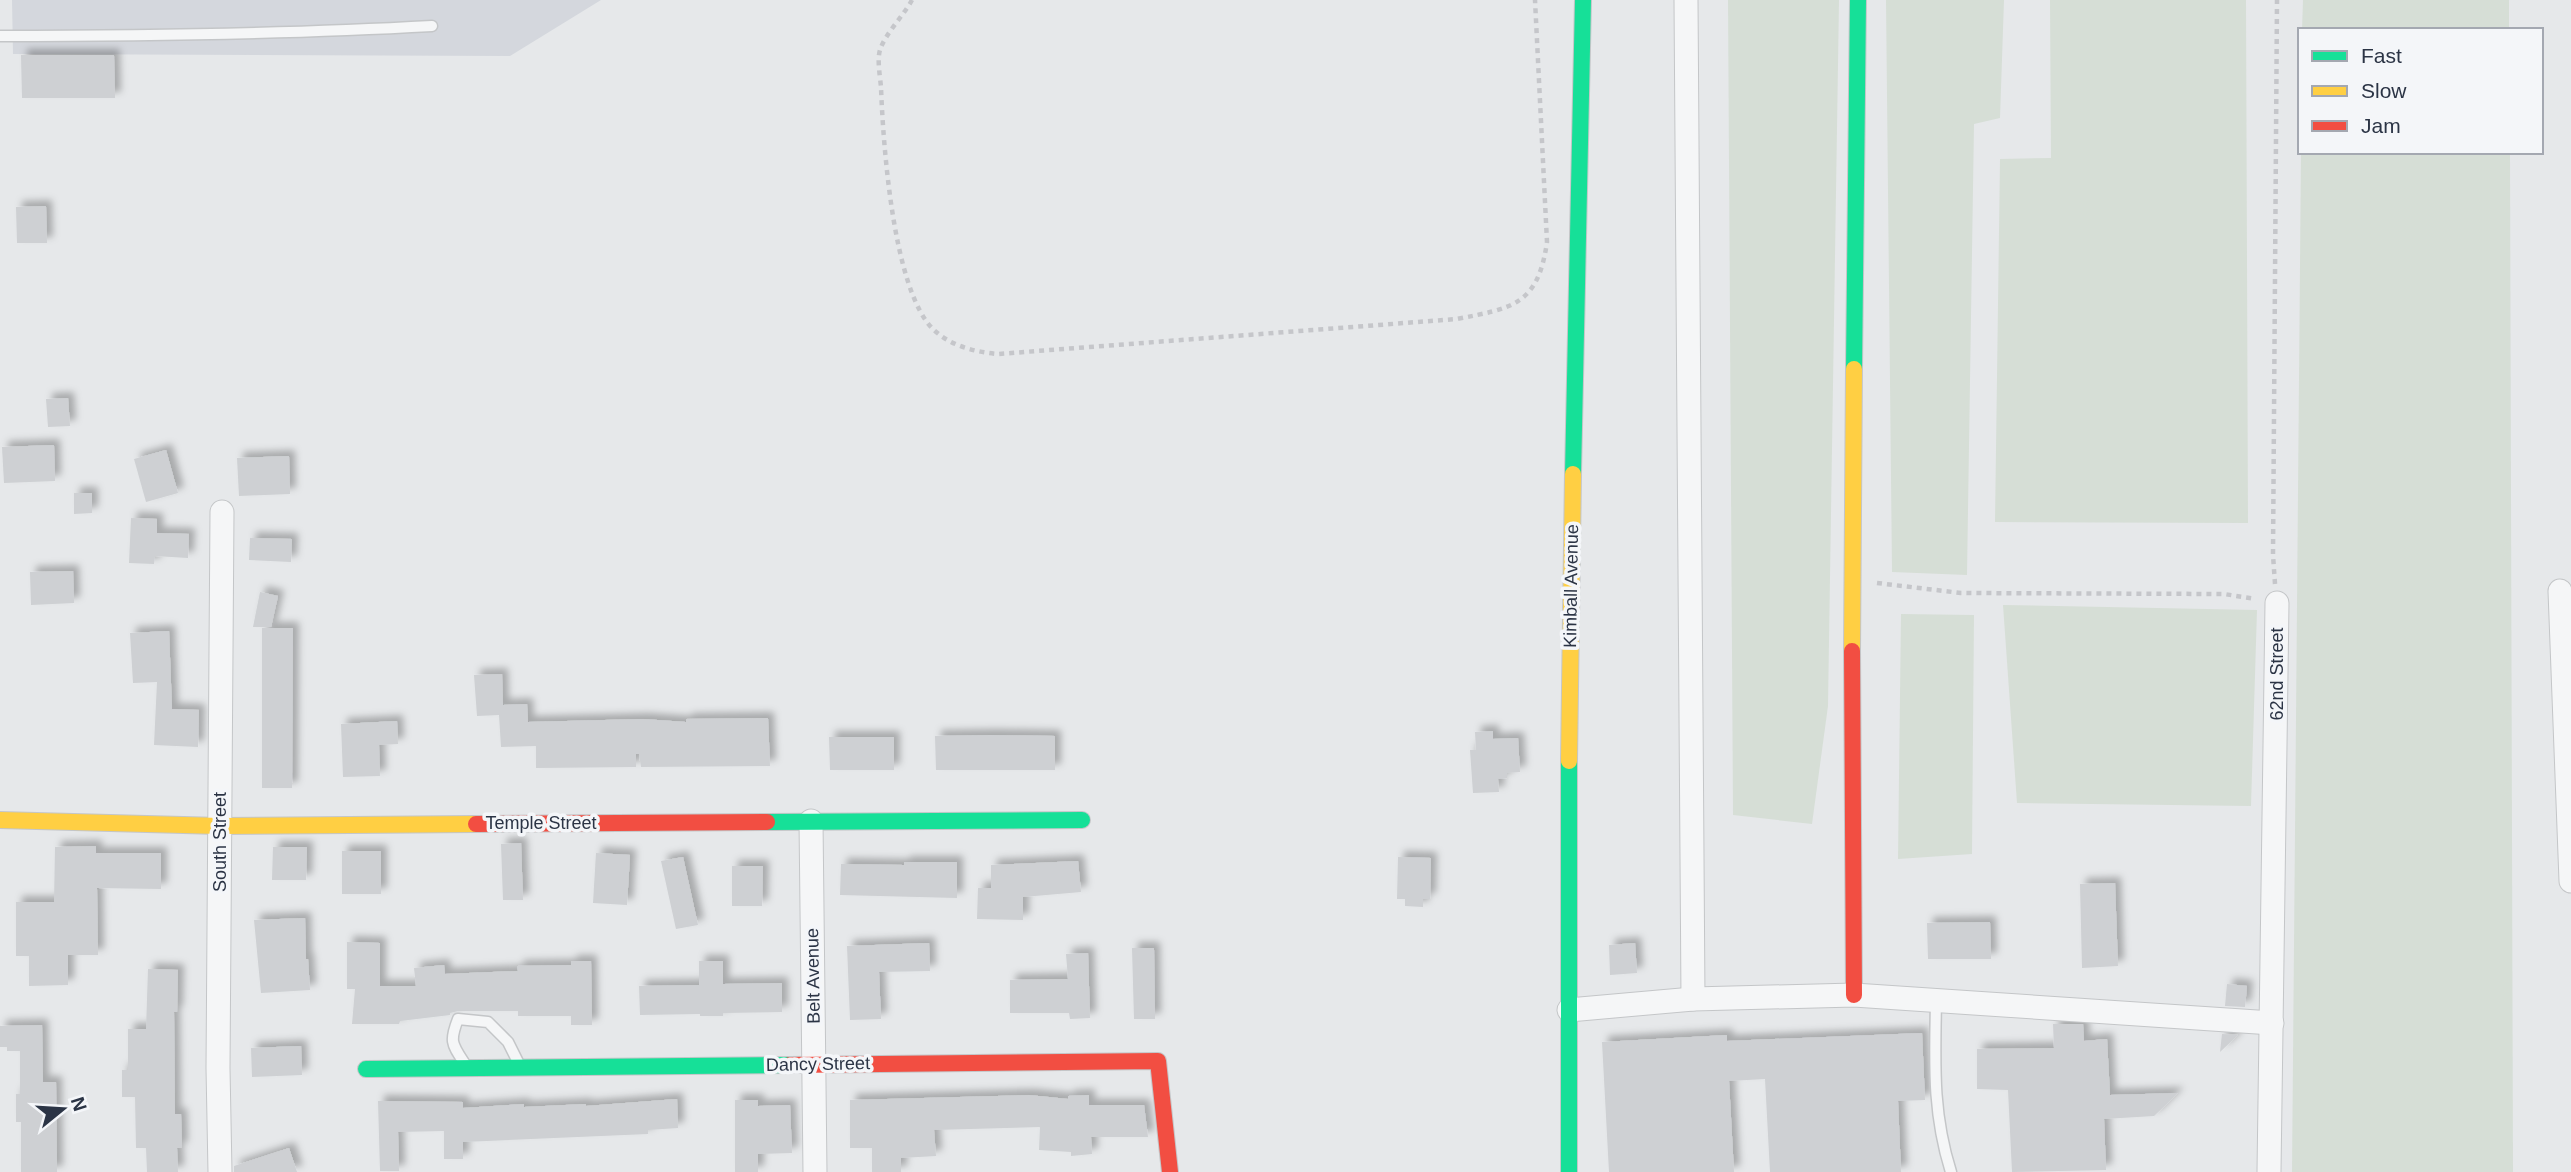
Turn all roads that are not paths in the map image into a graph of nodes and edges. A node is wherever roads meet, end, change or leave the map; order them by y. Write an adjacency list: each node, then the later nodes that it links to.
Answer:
1 (1583, 0): 17 (street, Kimball Avenue)
2 (1686, 0): 15 (street)
3 (1858, 0): 14 (street)
4 (432, 26): 5 (lane)
5 (0, 36)
6 (222, 512): 12 (street, South Street)
7 (2560, 591): 13 (street)
8 (2277, 603): 18 (street, 62nd Street)
9 (0, 820): 12 (street, Temple Street)
10 (1082, 820): 11 (street, Temple Street)
11 (811, 821): 12 (street, Temple Street); 19 (street, Belt Avenue)
12 (220, 826): 23 (street, South Street)
13 (2571, 881)
14 (1853, 995): 15 (street); 16 (street)
15 (1693, 999): 17 (street)
16 (1936, 1000): 18 (street); 27 (lane)
17 (1569, 1010): 26 (street, Kimball Avenue)
18 (2272, 1023): 28 (street, 62nd Street)
19 (814, 1064): 21 (street, Dancy Street); 24 (street, Belt Avenue); 25 (street, Dancy Street)
20 (467, 1068): 21 (street, Dancy Street); 21 (lane); 22 (street, Dancy Street)
21 (521, 1068)
22 (366, 1069)
23 (220, 1172)
24 (815, 1172)
25 (1170, 1172)
26 (1569, 1172)
27 (1951, 1172)
28 (2269, 1172)

